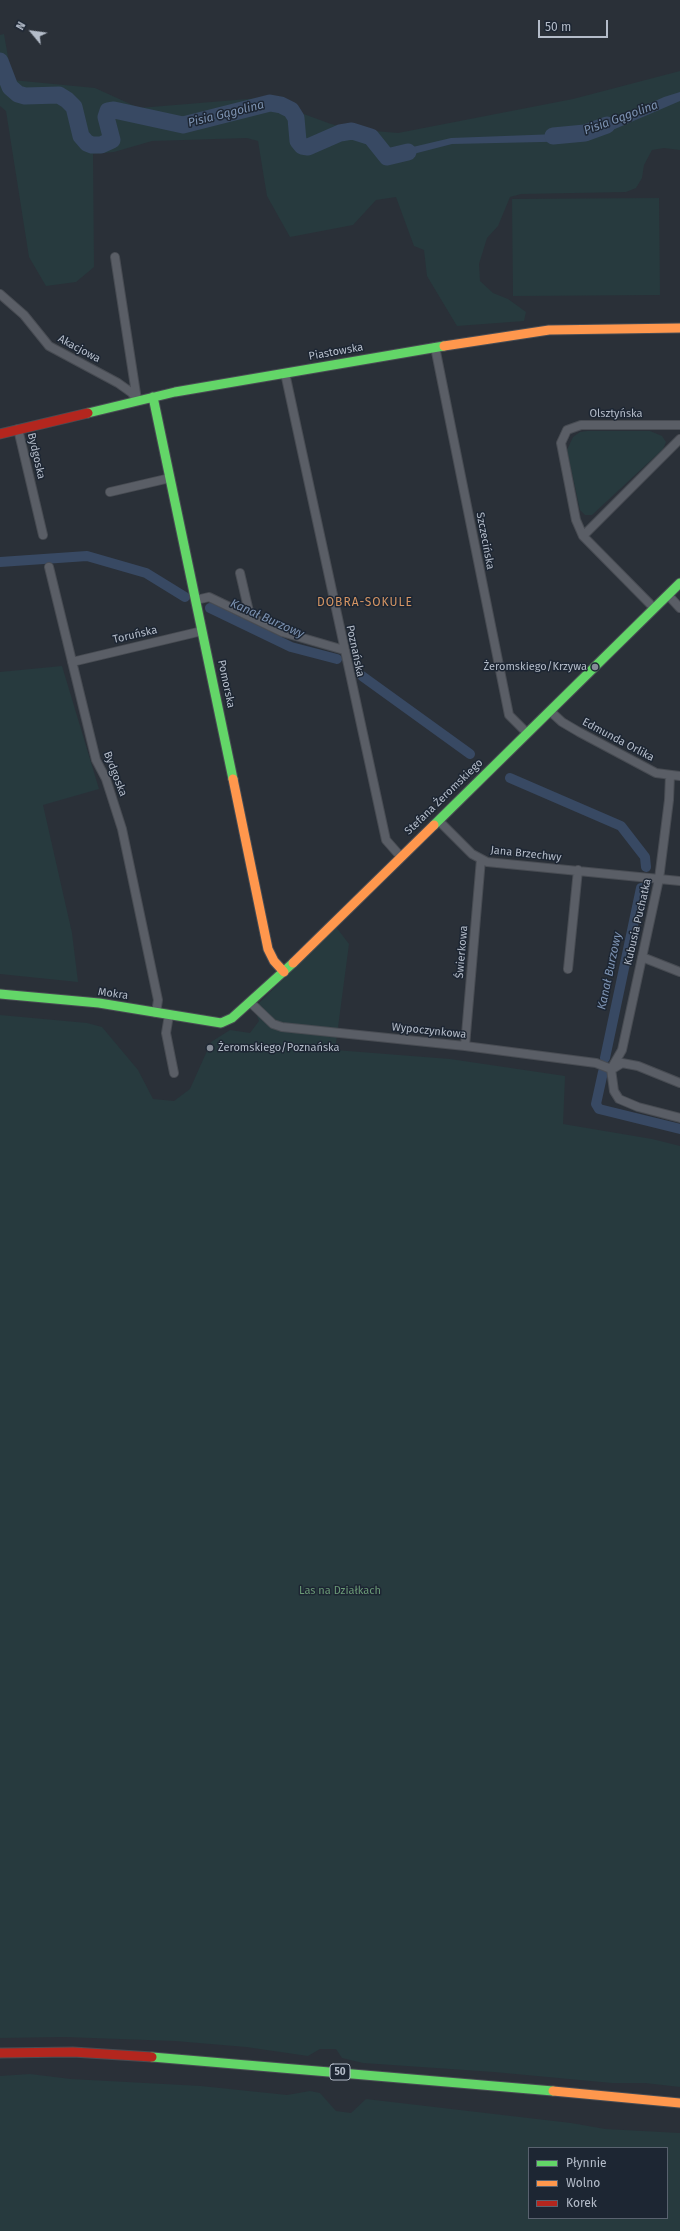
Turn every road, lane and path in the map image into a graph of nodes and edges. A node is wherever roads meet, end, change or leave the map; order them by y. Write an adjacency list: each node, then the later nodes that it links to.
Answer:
1 (115, 257): 7 (street)
2 (0, 294): 7 (street, Akacjowa)
3 (680, 328): 4 (street, Piastowska)
4 (435, 347): 5 (street, Piastowska); 28 (street, Szczecińska)
5 (285, 373): 6 (street, Piastowska); 25 (street, Poznańska)
6 (153, 397): 7 (street, Piastowska); 12 (street, Pomorska)
7 (137, 400): 9 (street, Piastowska)
8 (680, 425): 15 (street, Olsztyńska)
9 (18, 429): 10 (street, Piastowska); 14 (street, Bydgoska)
10 (0, 434)
11 (680, 439): 15 (street)
12 (170, 478): 13 (street); 20 (street, Pomorska)
13 (110, 492)
14 (43, 535)
15 (583, 536): 21 (street, Olsztyńska)
16 (49, 567): 26 (street, Bydgoska)
17 (240, 573): 23 (street)
18 (680, 583): 19 (street, Stefana Żeromskiego)
19 (668, 595): 21 (street, Stefana Żeromskiego); 22 (street)
20 (196, 600): 23 (street); 24 (street, Pomorska)
21 (654, 608): 27 (street, Stefana Żeromskiego)
22 (680, 608)
23 (250, 616): 25 (street)
24 (202, 631): 26 (street, Toruńska); 39 (street, Pomorska)
25 (344, 650): 32 (street, Poznańska)
26 (72, 662): 43 (street, Bydgoska)
27 (550, 711): 28 (street, Stefana Żeromskiego); 29 (street, Edmunda Orlika)
28 (527, 733): 31 (street, Stefana Żeromskiego)
29 (670, 775): 30 (street, Edmunda Orlika); 35 (street, Kubusia Puchatka)
30 (680, 776)
31 (438, 821): 32 (street, Stefana Żeromskiego); 33 (street, Jana Brzechwy)
32 (401, 857): 39 (street, Stefana Żeromskiego)
33 (481, 859): 34 (street, Jana Brzechwy); 46 (street, Świerkowa)
34 (578, 870): 35 (street, Jana Brzechwy); 38 (street)
35 (659, 879): 36 (street, Jana Brzechwy); 37 (street, Kubusia Puchatka)
36 (680, 881)
37 (642, 957): 40 (street); 47 (street, Kubusia Puchatka)
38 (568, 969)
39 (284, 972): 42 (street, Stefana Żeromskiego)
40 (680, 972)
41 (0, 994): 43 (street, Mokra)
42 (251, 1003): 45 (street, Stefana Żeromskiego); 46 (street, Wypoczynkowa)
43 (156, 1013): 44 (street, Mokra)
44 (169, 1015): 45 (street, Mokra); 48 (street)
45 (221, 1023)
46 (465, 1046): 47 (street, Wypoczynkowa)
47 (612, 1069): 49 (street); 50 (street)
48 (174, 1073)
49 (680, 1083)
50 (680, 1118)
51 (0, 2053): 52 (street, 50)
52 (680, 2103)

